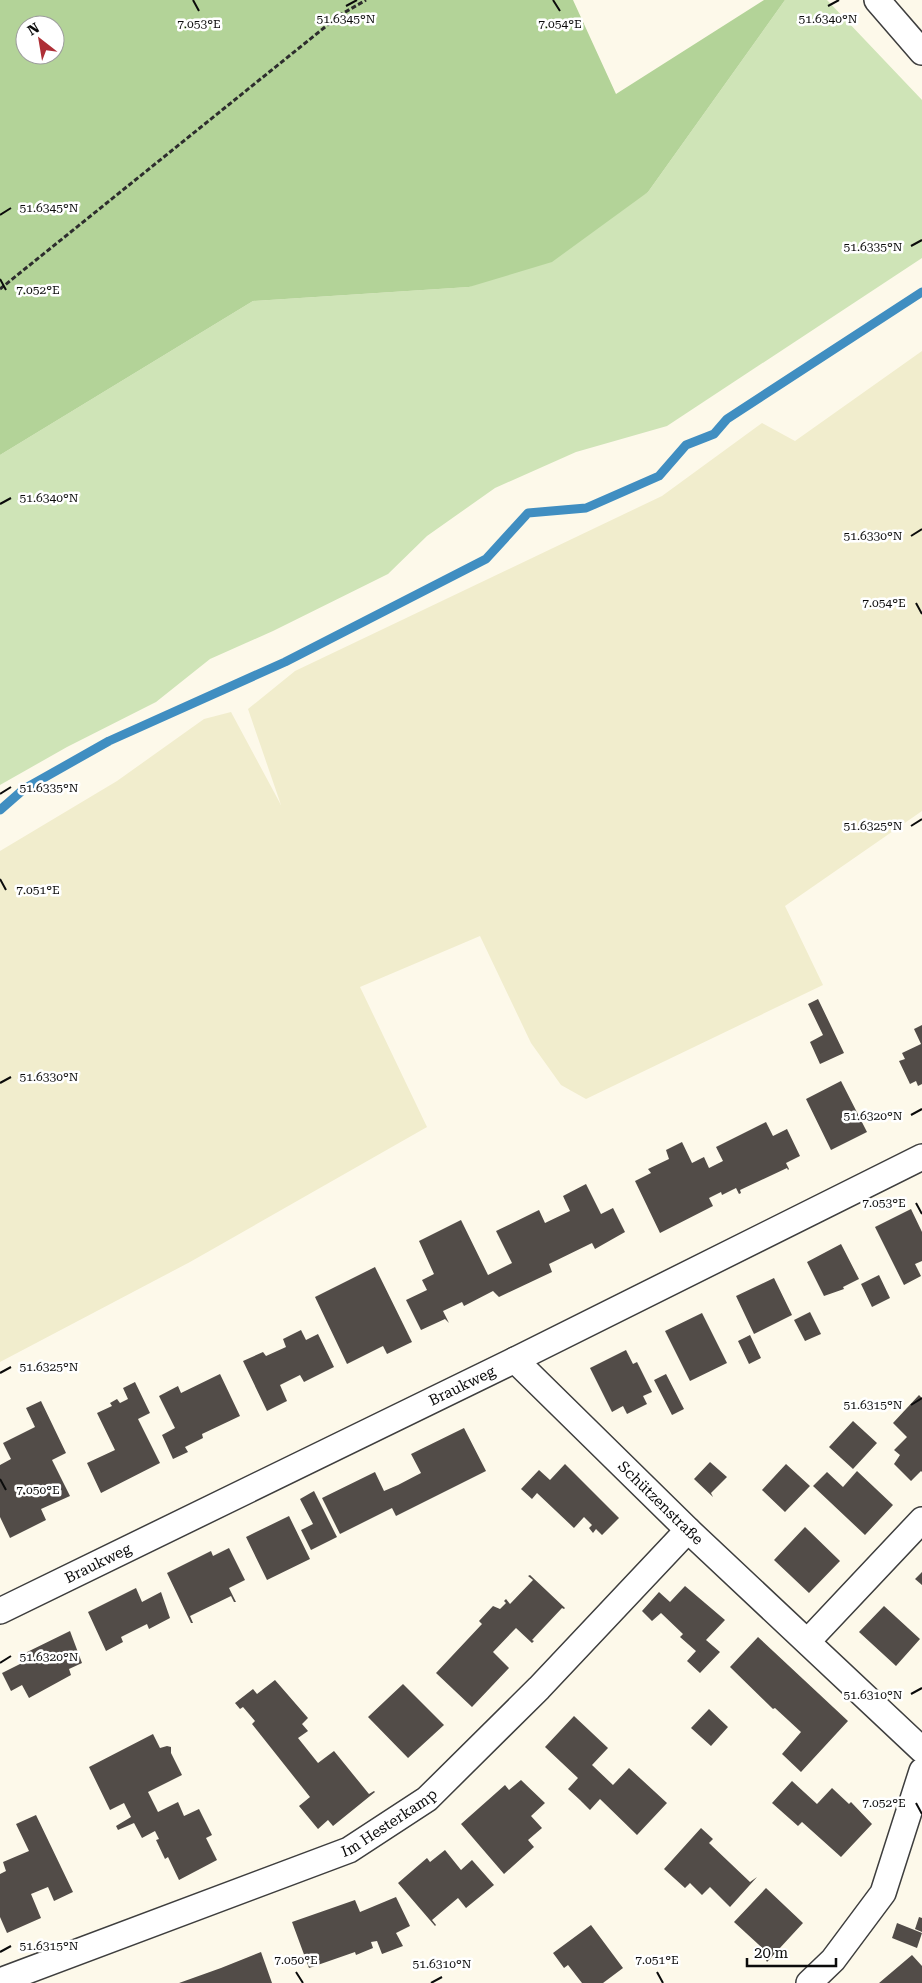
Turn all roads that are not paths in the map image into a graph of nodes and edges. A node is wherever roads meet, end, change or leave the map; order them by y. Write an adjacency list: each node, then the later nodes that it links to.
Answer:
1 (877, 0): 2 (street)
2 (922, 52)
3 (922, 1157): 4 (street, Braukweg)
4 (515, 1360): 6 (street, Schützenstraße); 7 (street, Braukweg)
5 (922, 1520): 8 (street)
6 (688, 1530): 8 (street, Schützenstraße); 11 (street, Im Hesterkamp)
7 (0, 1612)
8 (808, 1641): 9 (street, Schützenstraße)
9 (922, 1750)
10 (922, 1770): 12 (street)
11 (0, 1981)
12 (809, 1983)

